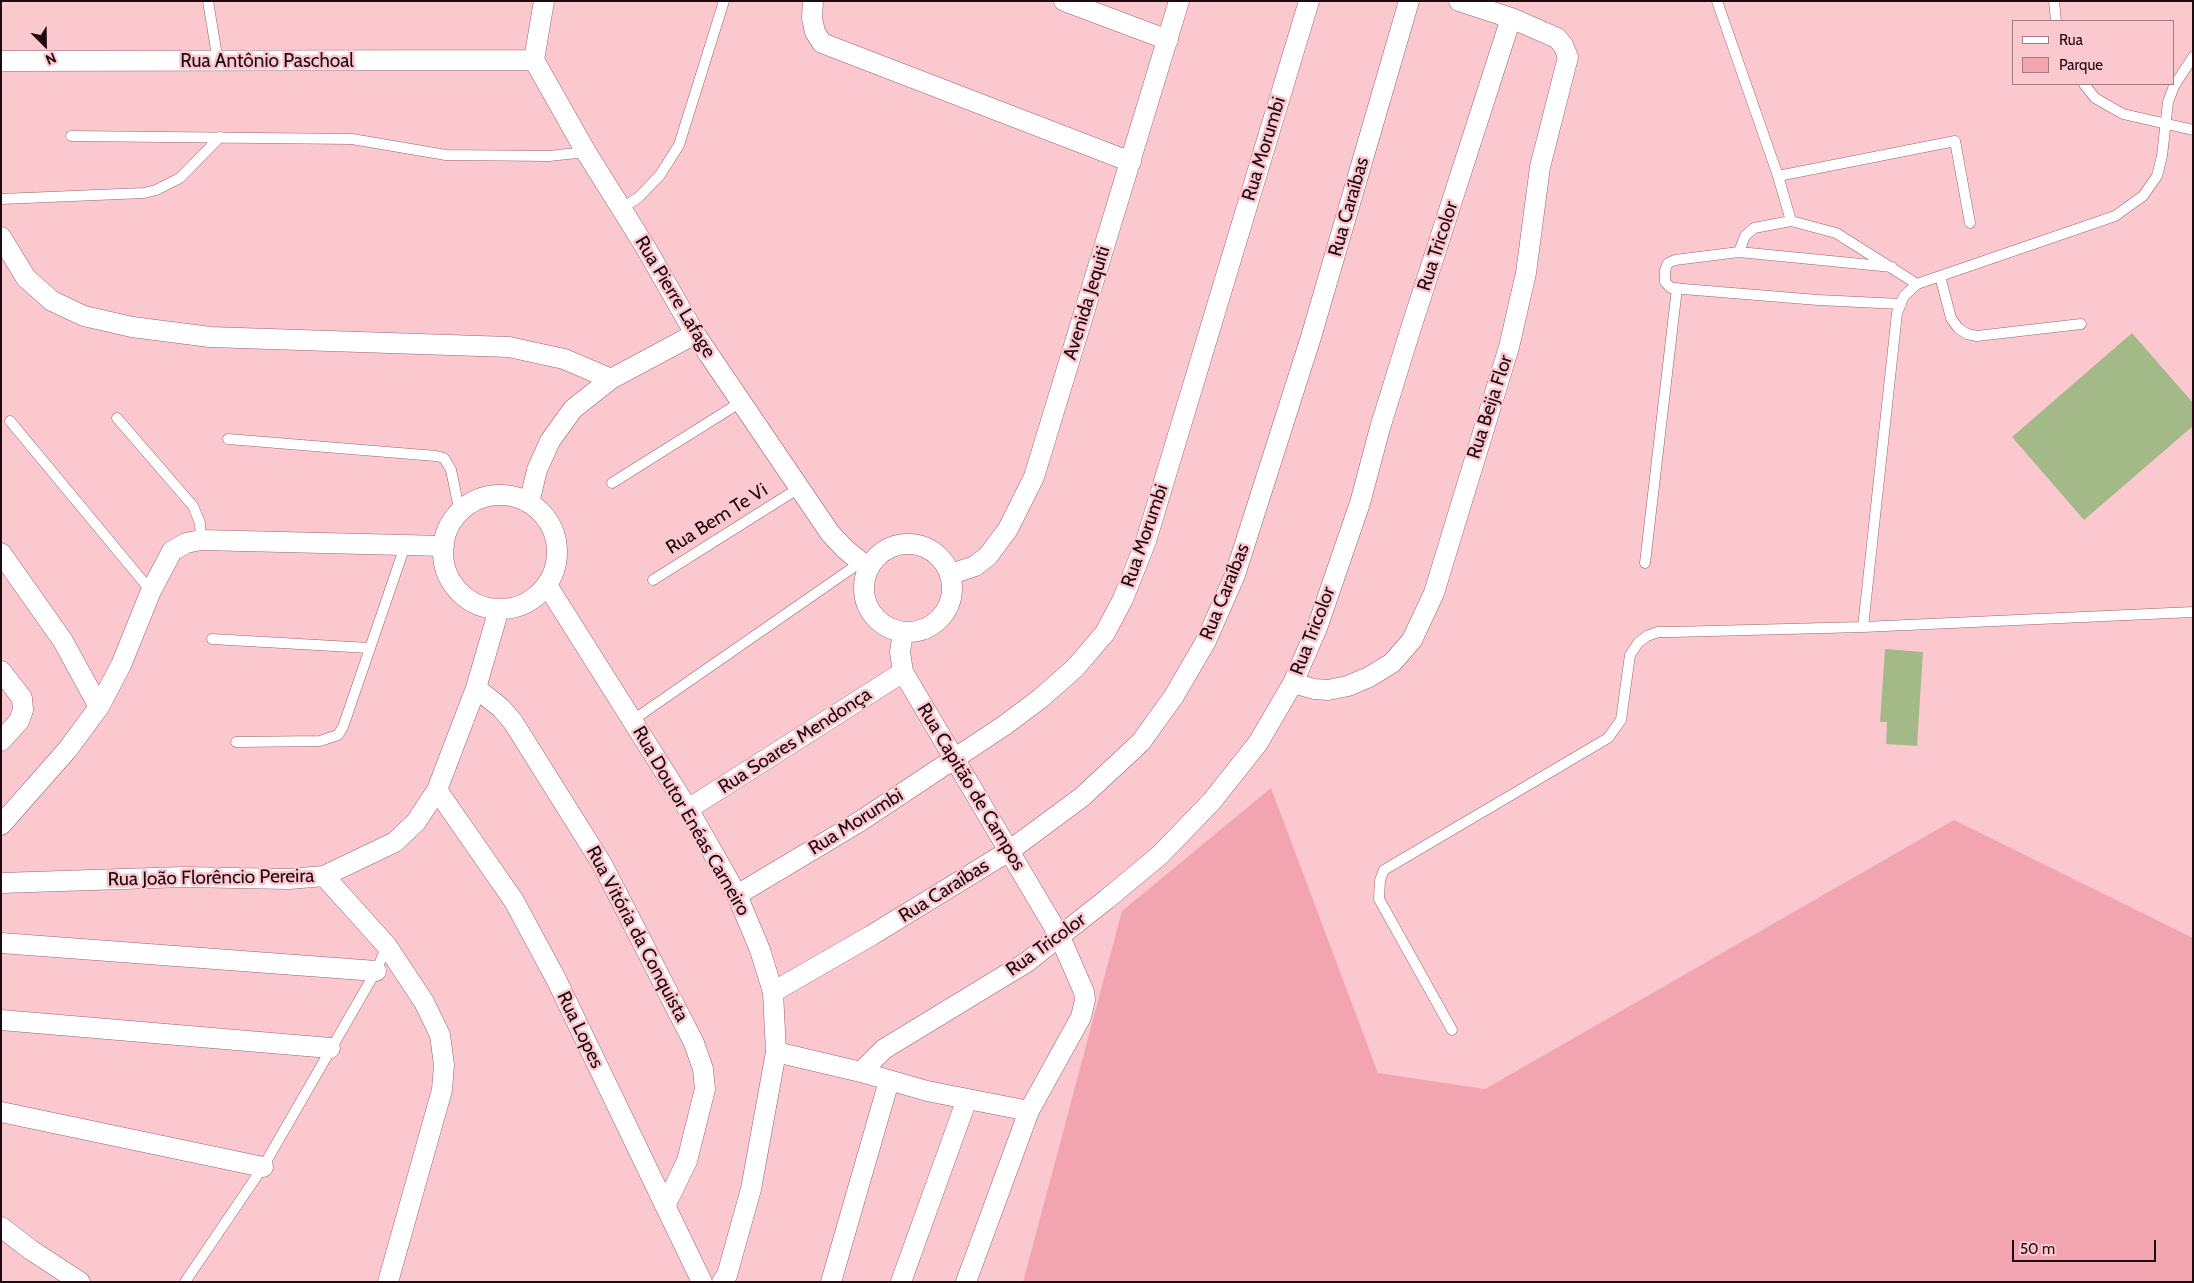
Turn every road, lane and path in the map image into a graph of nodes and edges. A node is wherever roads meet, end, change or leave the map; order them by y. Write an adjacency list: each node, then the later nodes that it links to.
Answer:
1 (208, 1): 18 (lane)
2 (544, 1): 16 (street)
3 (724, 1): 28 (lane)
4 (813, 1): 25 (street)
5 (1064, 1): 14 (street)
6 (1179, 1): 14 (street, Avenida Jequiti)
7 (1309, 1): 73 (street, Rua Morumbi)
8 (1409, 1): 77 (street, Rua Caraíbas)
9 (1459, 1): 12 (street)
10 (1717, 1): 26 (lane)
11 (2054, 1): 13 (lane)
12 (1512, 18): 67 (street, Rua Tricolor); 67 (street, Rua Beija Flor)
13 (2056, 20)
14 (1168, 40): 25 (street, Avenida Jequiti)
15 (2193, 57): 20 (lane)
16 (534, 60): 18 (street, Rua Antônio Paschoal); 24 (street, Rua Pierre Lafage)
17 (1, 61): 18 (street, Rua Antônio Paschoal)
18 (218, 62)
19 (2085, 85): 20 (lane)
20 (2164, 124): 21 (lane); 34 (lane)
21 (2193, 130)
22 (71, 136): 23 (lane)
23 (220, 137): 24 (lane); 27 (lane)
24 (586, 152): 28 (street, Rua Pierre Lafage)
25 (1131, 162): 55 (street, Avenida Jequiti)
26 (1778, 176): 29 (lane); 30 (lane)
27 (1, 199)
28 (621, 209): 39 (street, Rua Pierre Lafage)
29 (1791, 221): 32 (lane); 33 (lane)
30 (1970, 223)
31 (1, 237): 40 (street)
32 (1739, 252): 33 (lane); 36 (lane)
33 (1893, 267): 35 (lane)
34 (1940, 276): 35 (lane); 38 (lane)
35 (1917, 284): 37 (lane)
36 (1677, 288): 37 (lane); 53 (lane)
37 (1900, 304): 61 (lane)
38 (2082, 324)
39 (695, 334): 40 (street); 41 (street, Rua Pierre Lafage)
40 (611, 378): 47 (street)
41 (741, 402): 45 (lane); 46 (street, Rua Pierre Lafage)
42 (117, 418): 49 (lane)
43 (10, 421): 58 (lane)
44 (228, 438): 48 (lane)
45 (612, 483)
46 (799, 488): 54 (street, Rua Pierre Lafage); 56 (lane, Rua Bem Te Vi)
47 (529, 503): 48 (street); 57 (street)
48 (460, 513): 51 (street)
49 (201, 540): 50 (street); 58 (street)
50 (406, 546): 51 (street); 64 (lane)
51 (444, 546): 59 (street)
52 (1, 553): 69 (street)
53 (1645, 563)
54 (865, 564): 55 (street); 62 (street); 70 (lane)
55 (951, 574): 62 (street)
56 (652, 580)
57 (547, 585): 59 (street); 70 (street, Rua Doutor Enéas Carneiro)
58 (151, 591): 69 (street)
59 (499, 609): 68 (street, Rua João Florêncio Pereira)
60 (2193, 612): 61 (lane)
61 (1863, 627): 87 (lane)
62 (903, 632): 66 (street, Rua Capitão de Campos)
63 (212, 639): 64 (lane)
64 (369, 648): 72 (lane)
65 (1, 671): 71 (street)
66 (903, 672): 73 (street, Rua Capitão de Campos); 75 (street, Rua Soares Mendonça)
67 (1293, 683): 81 (street, Rua Tricolor)
68 (476, 688): 74 (street, Rua João Florêncio Pereira); 96 (street, Rua Vitória da Conquista)
69 (99, 707): 76 (street)
70 (633, 720): 75 (street, Rua Doutor Enéas Carneiro)
71 (1, 741)
72 (236, 742)
73 (956, 758): 77 (street, Rua Capitão de Campos); 80 (street, Rua Morumbi)
74 (437, 790): 78 (street, Rua João Florêncio Pereira); 96 (street, Rua Lopes)
75 (688, 809): 80 (street, Rua Doutor Enéas Carneiro)
76 (1, 825)
77 (1009, 851): 81 (street, Rua Capitão de Campos); 85 (street, Rua Caraíbas)
78 (324, 876): 79 (street, Rua João Florêncio Pereira); 83 (street)
79 (1, 883)
80 (737, 895): 85 (street, Rua Doutor Enéas Carneiro)
81 (1060, 937): 90 (street, Rua Tricolor); 93 (street, Rua Capitão de Campos)
82 (1, 943): 84 (street)
83 (387, 946): 84 (lane); 100 (street)
84 (376, 971): 88 (lane)
85 (773, 992): 89 (street, Rua Doutor Enéas Carneiro)
86 (1, 1020): 88 (street)
87 (1452, 1030)
88 (330, 1048): 95 (lane)
89 (776, 1052): 90 (street); 102 (street, Rua Doutor Enéas Carneiro)
90 (862, 1072): 91 (street)
91 (889, 1081): 92 (street); 103 (street)
92 (967, 1099): 93 (street); 104 (street)
93 (1029, 1111): 105 (street, Rua Capitão de Campos)
94 (1, 1112): 95 (street)
95 (262, 1167): 99 (lane)
96 (665, 1206): 101 (street, Rua Lopes)
97 (1, 1227): 98 (street)
98 (80, 1282)
99 (185, 1282)
100 (388, 1282)
101 (702, 1282)
102 (722, 1282)
103 (831, 1282)
104 (901, 1282)
105 (966, 1282)

